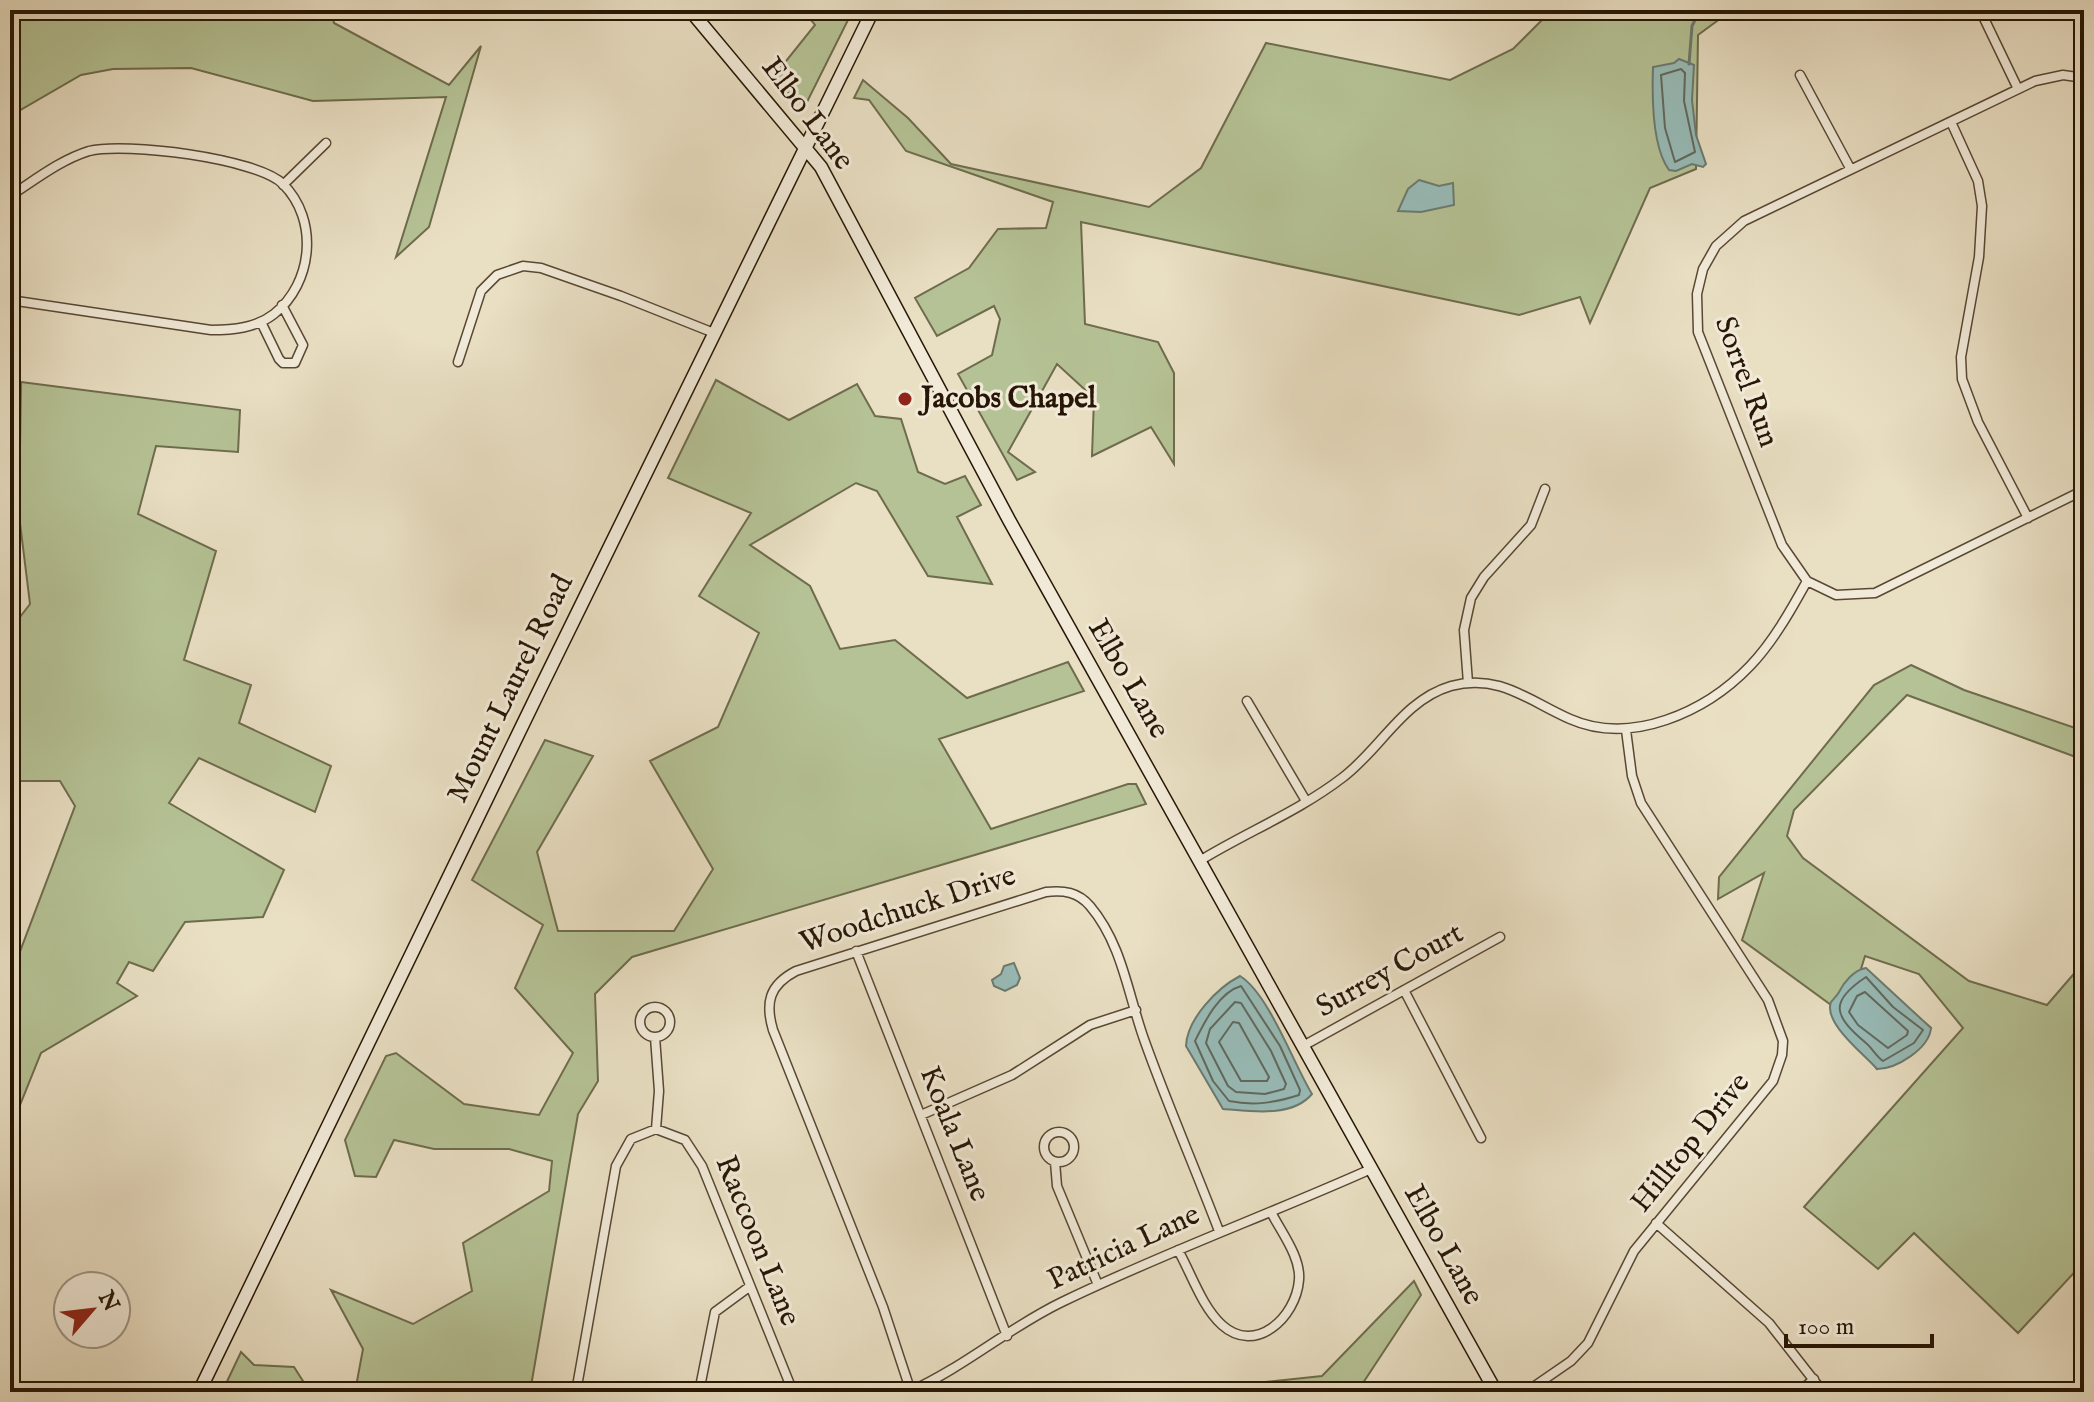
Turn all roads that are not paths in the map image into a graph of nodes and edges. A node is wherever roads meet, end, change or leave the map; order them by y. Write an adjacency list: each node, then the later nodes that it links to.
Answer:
1 (690, 10): 9 (street, Elbo Lane)
2 (873, 10): 9 (street, Mount Laurel Road)
3 (1980, 10): 6 (street)
4 (1800, 75): 10 (street)
5 (2084, 78): 6 (street, Sorrel Run)
6 (2018, 89): 7 (street, Sorrel Run)
7 (1951, 122): 10 (street, Sorrel Run); 20 (street)
8 (326, 143): 11 (street)
9 (807, 147): 16 (street, Mount Laurel Road); 26 (street, Elbo Lane)
10 (1850, 168): 21 (street, Sorrel Run)
11 (283, 185): 12 (street); 14 (street)
12 (10, 196)
13 (10, 300): 15 (street)
14 (282, 305): 15 (street); 15 (street)
15 (261, 322)
16 (714, 333): 17 (street); 46 (street, Mount Laurel Road)
17 (458, 362)
18 (1545, 489): 22 (street)
19 (2084, 490): 20 (street)
20 (2028, 518): 21 (street)
21 (1807, 581): 24 (street)
22 (1468, 683): 24 (street); 25 (street)
23 (1247, 701): 25 (street)
24 (1626, 730): 39 (street, Hilltop Drive)
25 (1306, 801): 26 (street)
26 (1201, 860): 32 (street, Elbo Lane)
27 (1500, 937): 29 (street, Surrey Court)
28 (856, 951): 30 (street, Woodchuck Drive); 33 (street, Koala Lane); 50 (street, Woodchuck Drive)
29 (1404, 990): 32 (street, Surrey Court); 35 (street)
30 (1136, 1010): 33 (street); 40 (street, Woodchuck Drive)
31 (655, 1037): 34 (street)
32 (1303, 1046): 37 (street, Elbo Lane)
33 (921, 1115): 44 (street, Koala Lane)
34 (656, 1129): 43 (street, Raccoon Lane); 47 (street)
35 (1481, 1138)
36 (1055, 1162): 42 (street)
37 (1371, 1169): 38 (street, Patricia Lane); 51 (street, Elbo Lane)
38 (1271, 1212): 40 (street, Patricia Lane); 41 (street)
39 (1656, 1223): 45 (street); 52 (street, Hilltop Drive)
40 (1219, 1231): 41 (street, Patricia Lane)
41 (1178, 1250): 42 (street, Patricia Lane)
42 (1098, 1285): 44 (street, Patricia Lane)
43 (749, 1287): 48 (street); 49 (street, Raccoon Lane)
44 (1007, 1336): 50 (street, Patricia Lane)
45 (1814, 1379): 53 (street); 54 (street)
46 (199, 1392)
47 (576, 1392)
48 (699, 1392)
49 (793, 1392)
50 (910, 1392)
51 (1496, 1392)
52 (1526, 1392)
53 (1799, 1392)
54 (1823, 1392)

